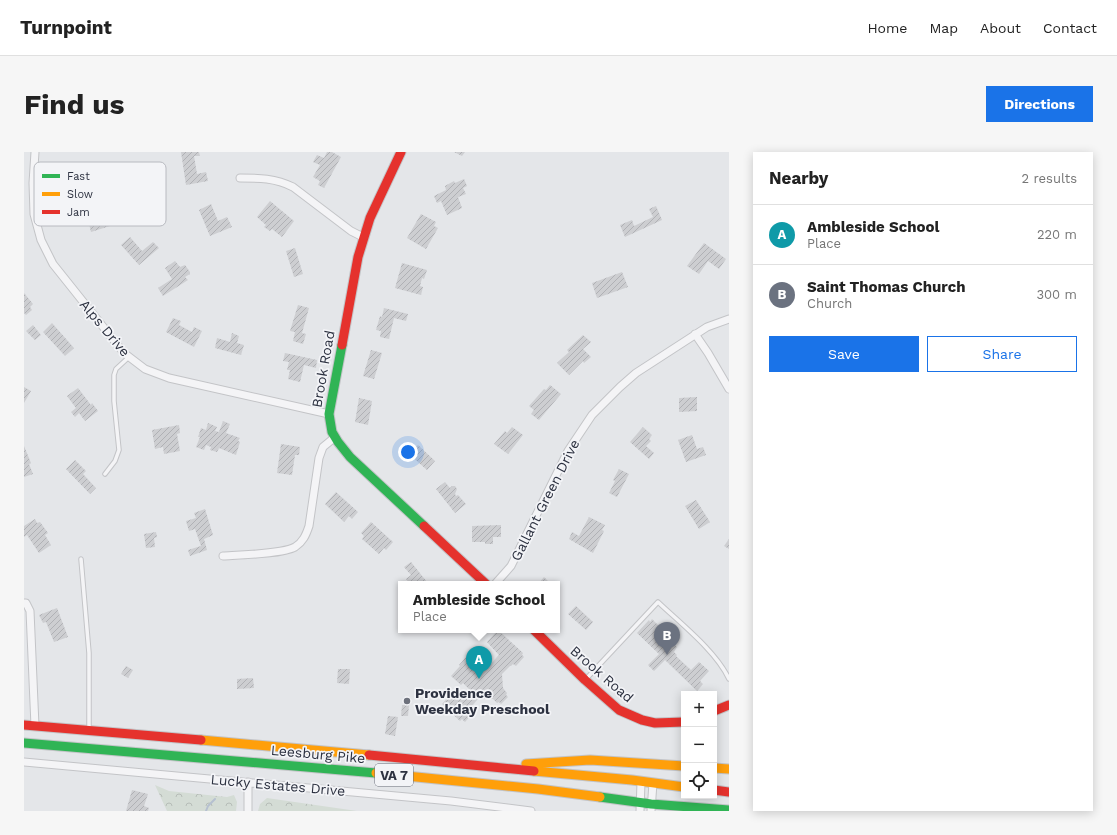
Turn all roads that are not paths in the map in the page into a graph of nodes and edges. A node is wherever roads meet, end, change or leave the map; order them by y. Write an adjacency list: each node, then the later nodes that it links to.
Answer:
1 (35, 152): 3 (street, Alps Drive)
2 (401, 152): 8 (main road, Brook Road)
3 (34, 162)
4 (34, 168): 6 (street, Alps Drive)
5 (240, 178): 8 (street)
6 (34, 214)
7 (37, 226): 11 (street, Alps Drive)
8 (363, 237): 13 (main road, Brook Road)
9 (729, 319): 10 (street, Gallant Green Drive)
10 (695, 334): 12 (street); 19 (street, Gallant Green Drive)
11 (129, 357): 13 (street, Alps Drive); 15 (lane)
12 (729, 389)
13 (329, 414): 14 (main road, Brook Road)
14 (334, 438): 16 (street); 18 (main road, Brook Road)
15 (105, 474)
16 (223, 556)
17 (80, 559): 29 (lane)
18 (483, 581)
19 (498, 581)
20 (24, 603): 28 (street)
21 (537, 633): 23 (main road, Brook Road)
22 (729, 679): 23 (lane)
23 (585, 680): 26 (main road, Brook Road)
24 (729, 705): 25 (main road)
25 (717, 710)
26 (681, 722)
27 (24, 725): 28 (main road, Leesburg Pike / VA 7)
28 (35, 726): 29 (main road, Leesburg Pike / VA 7)
29 (89, 731): 30 (main road, Leesburg Pike / VA 7)
30 (158, 736): 31 (main road); 34 (main road, Leesburg Pike / VA 7)
31 (24, 738)
32 (24, 743): 47 (main road, Leesburg Pike / VA 7)
33 (24, 762): 41 (street, Lucky Estates Drive)
34 (476, 765): 35 (main road); 42 (main road, Leesburg Pike / VA 7)
35 (681, 766)
36 (717, 768): 37 (main road)
37 (729, 769)
38 (681, 774): 43 (main road)
39 (717, 777): 40 (main road)
40 (729, 778)
41 (248, 782): 50 (street); 51 (street, Lucky Estates Drive)
42 (641, 782): 43 (main road, Leesburg Pike / VA 7); 47 (street)
43 (653, 783): 44 (main road, Leesburg Pike / VA 7); 48 (street)
44 (681, 787)
45 (717, 790): 46 (main road)
46 (729, 792)
47 (640, 807): 48 (main road, Leesburg Pike)
48 (651, 808): 49 (main road, Leesburg Pike)
49 (729, 810)
50 (248, 811)
51 (531, 811)

